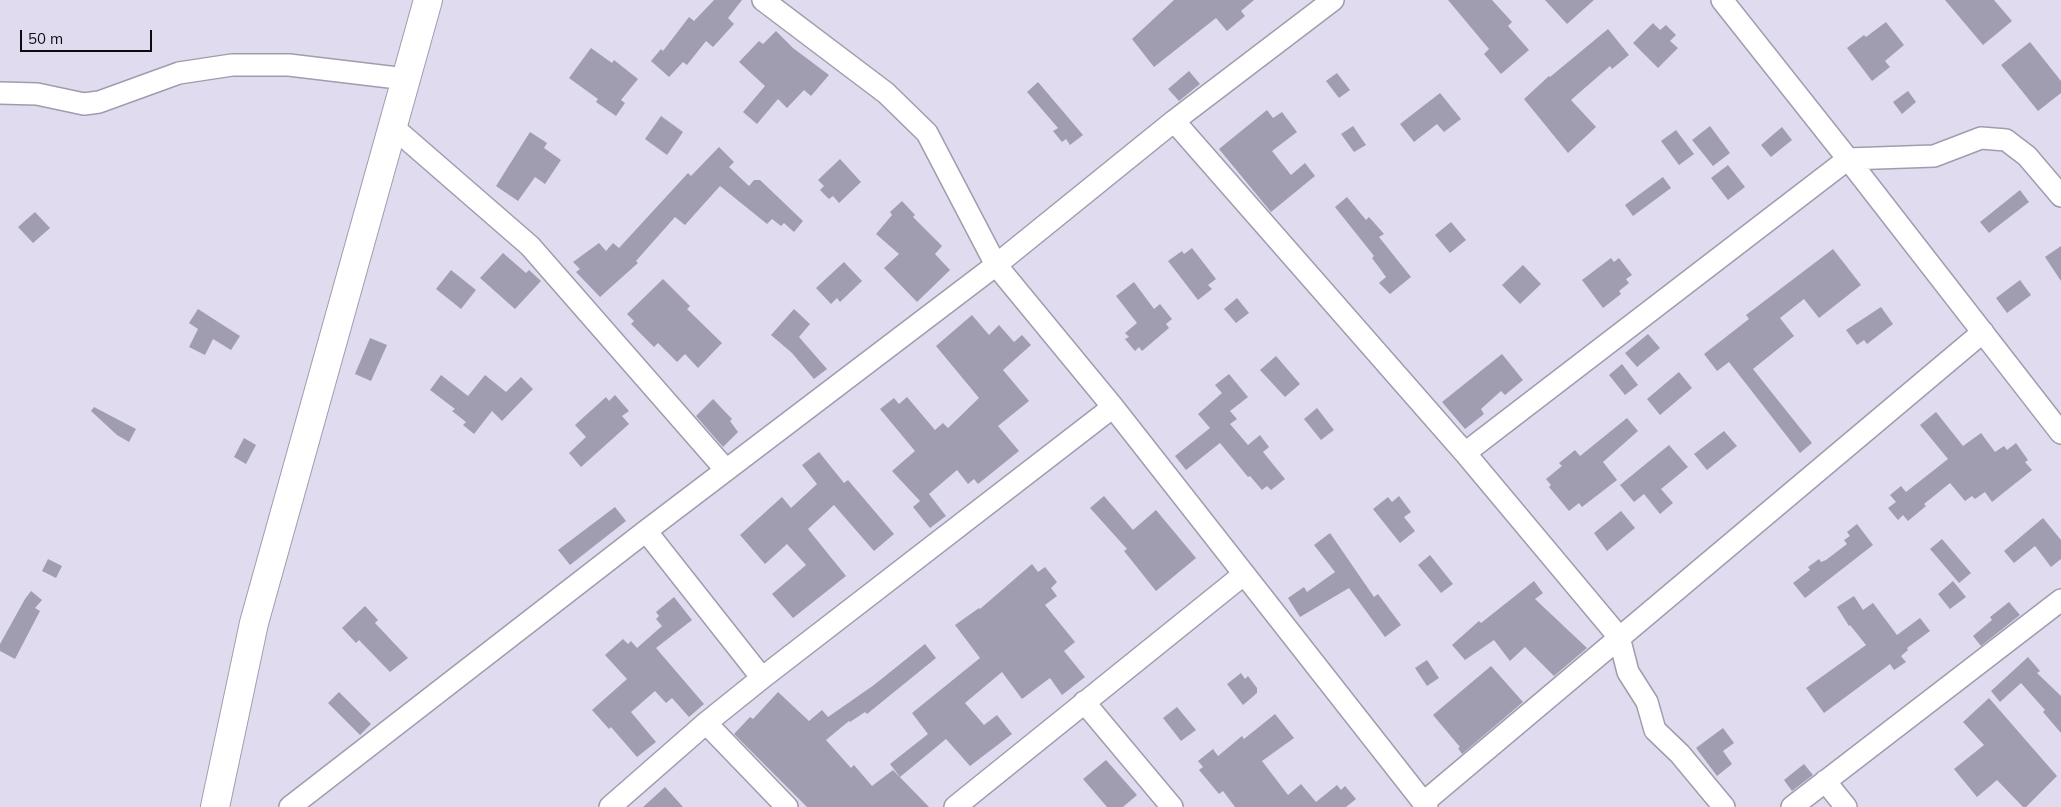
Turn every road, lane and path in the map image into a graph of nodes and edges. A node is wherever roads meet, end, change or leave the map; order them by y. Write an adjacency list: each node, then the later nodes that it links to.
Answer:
1 (428, 0): 5 (street)
2 (763, 0): 11 (street)
3 (1333, 0): 7 (street)
4 (1722, 0): 9 (street)
5 (406, 78): 6 (street); 8 (street)
6 (0, 94)
7 (1174, 121): 11 (street); 15 (street)
8 (393, 127): 16 (street); 26 (street)
9 (1848, 158): 10 (street); 12 (street); 15 (street)
10 (2061, 196)
11 (996, 265): 13 (street); 16 (street)
12 (1982, 332): 14 (street); 20 (street)
13 (1113, 407): 18 (street); 21 (street)
14 (2061, 432)
15 (1465, 453): 20 (street)
16 (726, 470): 17 (street)
17 (646, 531): 21 (street); 27 (street)
18 (1243, 575): 22 (street); 25 (street)
19 (2061, 600): 24 (street)
20 (1619, 637): 25 (street); 32 (street)
21 (762, 678): 23 (street)
22 (1084, 702): 30 (street); 31 (street)
23 (706, 723): 28 (street); 29 (street)
24 (1825, 781): 33 (street); 34 (street)
25 (1425, 805)
26 (215, 807)
27 (290, 807)
28 (610, 807)
29 (787, 807)
30 (955, 807)
31 (1172, 807)
32 (1724, 807)
33 (1792, 807)
34 (1846, 807)

